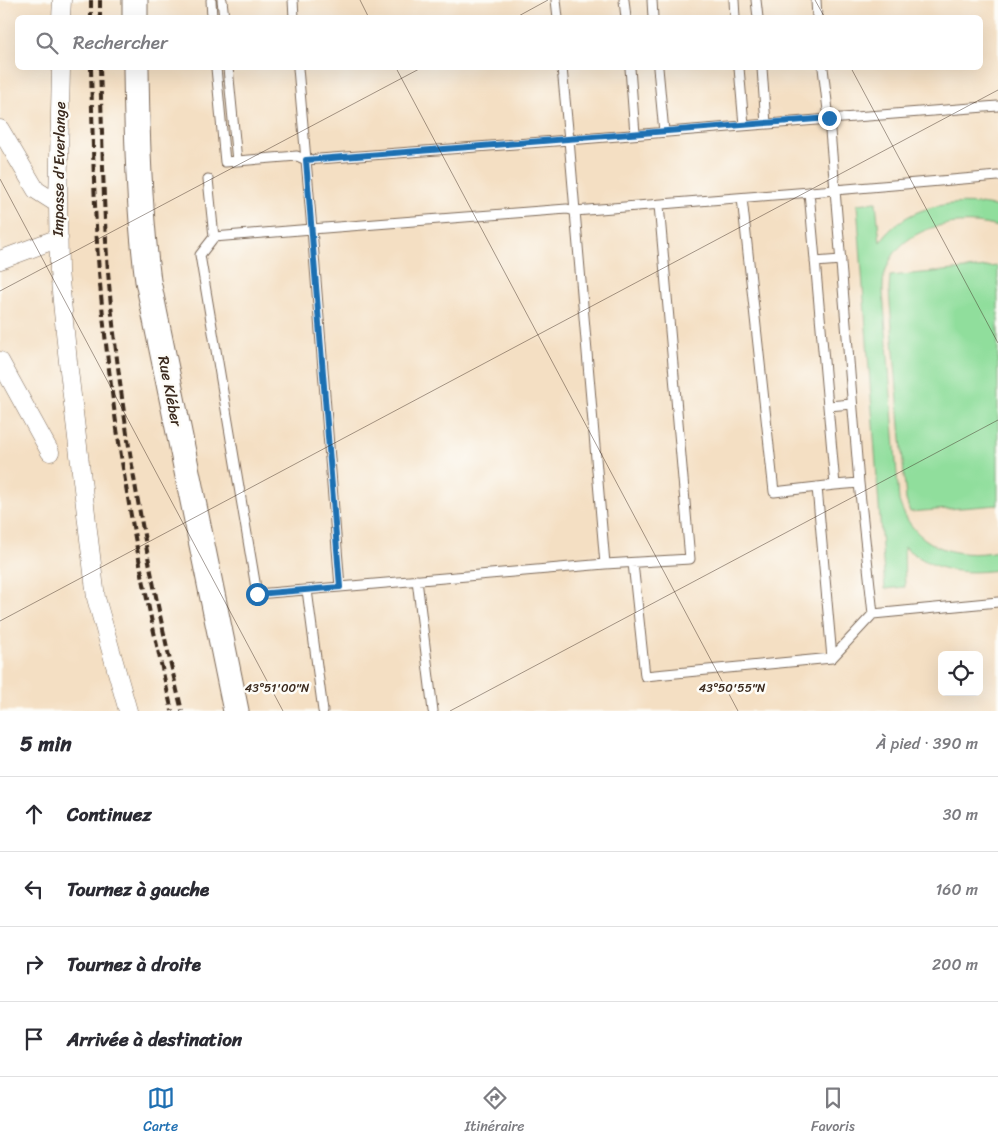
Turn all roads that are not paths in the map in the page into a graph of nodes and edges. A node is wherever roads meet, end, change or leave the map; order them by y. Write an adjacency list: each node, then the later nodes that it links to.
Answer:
1 (62, 0): 12 (street)
2 (135, 0): 13 (street)
3 (211, 0): 14 (lane)
4 (222, 0): 15 (lane)
5 (293, 0): 16 (lane)
6 (556, 0): 17 (lane)
7 (624, 0): 18 (lane)
8 (652, 0): 19 (lane)
9 (734, 0): 20 (lane)
10 (756, 0): 21 (lane)
11 (816, 0): 22 (lane)
12 (61, 15)
13 (136, 15)
14 (212, 15)
15 (224, 15)
16 (294, 15)
17 (558, 15)
18 (626, 15)
19 (654, 15)
20 (735, 15)
21 (758, 15)
22 (818, 15)
23 (60, 70): 49 (street, Impasse d'Everlange)
24 (136, 70): 74 (street, Rue Kléber)
25 (216, 70): 43 (lane)
26 (228, 70): 43 (lane)
27 (298, 70): 42 (lane)
28 (562, 70): 41 (lane)
29 (630, 70): 40 (lane)
30 (658, 70): 39 (lane)
31 (739, 70): 37 (lane)
32 (762, 70): 36 (lane)
33 (823, 70): 35 (lane)
34 (998, 106): 35 (lane)
35 (829, 118): 36 (lane); 46 (lane)
36 (766, 124): 37 (lane)
37 (744, 125): 39 (lane)
38 (0, 129): 49 (street)
39 (664, 132): 40 (lane)
40 (636, 134): 41 (lane)
41 (568, 140): 42 (lane); 51 (lane)
42 (306, 160): 43 (lane); 52 (lane)
43 (237, 161)
44 (998, 176): 46 (lane)
45 (208, 179): 53 (lane)
46 (835, 190): 47 (lane); 56 (lane)
47 (809, 192): 48 (lane); 57 (lane)
48 (742, 198): 50 (lane); 64 (lane)
49 (58, 204): 54 (street, Impasse d'Everlange)
50 (659, 204): 51 (lane); 65 (lane)
51 (575, 211): 52 (lane); 66 (lane)
52 (312, 229): 53 (lane); 68 (lane)
53 (214, 237): 69 (lane)
54 (59, 238): 55 (street); 73 (street, Impasse d'Everlange)
55 (0, 260)
56 (841, 260): 57 (lane); 59 (lane)
57 (816, 262): 60 (lane)
58 (0, 361): 61 (street)
59 (852, 404): 60 (lane); 62 (lane)
60 (828, 406): 63 (lane)
61 (50, 452)
62 (859, 483): 63 (lane); 71 (lane)
63 (835, 485): 64 (lane)
64 (817, 487): 72 (lane)
65 (633, 562): 66 (lane); 72 (lane)
66 (605, 564): 67 (lane)
67 (416, 580): 68 (lane); 76 (lane)
68 (340, 587): 69 (lane)
69 (307, 590): 75 (lane)
70 (998, 602): 71 (lane)
71 (873, 614): 72 (lane)
72 (832, 658)
73 (128, 711)
74 (236, 711)
75 (323, 711)
76 (433, 711)

